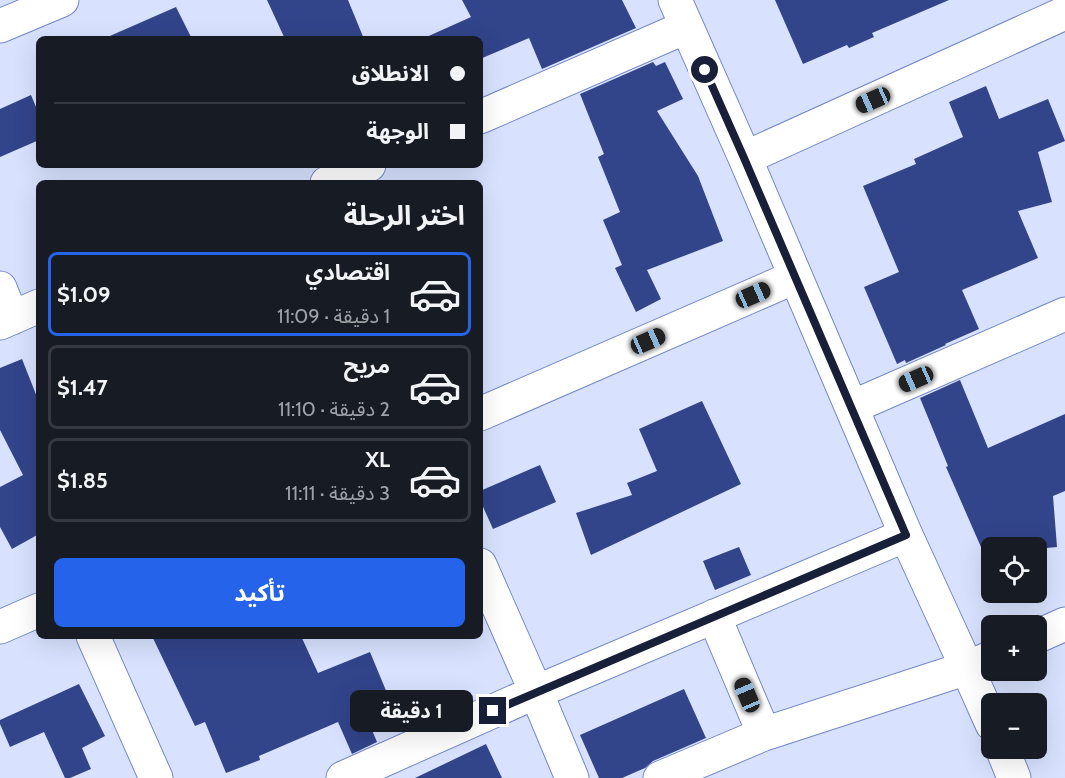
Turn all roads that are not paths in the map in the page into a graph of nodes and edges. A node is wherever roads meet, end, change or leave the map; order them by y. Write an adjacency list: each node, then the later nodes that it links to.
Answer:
1 (62, 0): 4 (street)
2 (680, 13): 5 (street); 6 (street)
3 (1065, 13): 6 (street)
4 (0, 26)
5 (483, 115)
6 (744, 158): 9 (street)
7 (362, 168): 8 (street)
8 (334, 180)
9 (795, 277): 11 (street); 12 (street)
10 (1065, 314): 11 (street)
11 (852, 407): 13 (street)
12 (483, 413)
13 (906, 535): 16 (street); 21 (street)
14 (483, 572): 22 (street)
15 (36, 611): 18 (street)
16 (714, 616): 22 (street); 24 (street)
17 (1065, 624): 19 (street)
18 (0, 627)
19 (1047, 632)
20 (94, 639): 26 (street)
21 (979, 663): 23 (street); 24 (street)
22 (536, 692): 27 (street); 28 (street)
23 (985, 693)
24 (764, 734): 29 (street)
25 (1006, 759): 30 (street)
26 (156, 778)
27 (343, 778)
28 (572, 778)
29 (660, 778)
30 (1014, 778)

